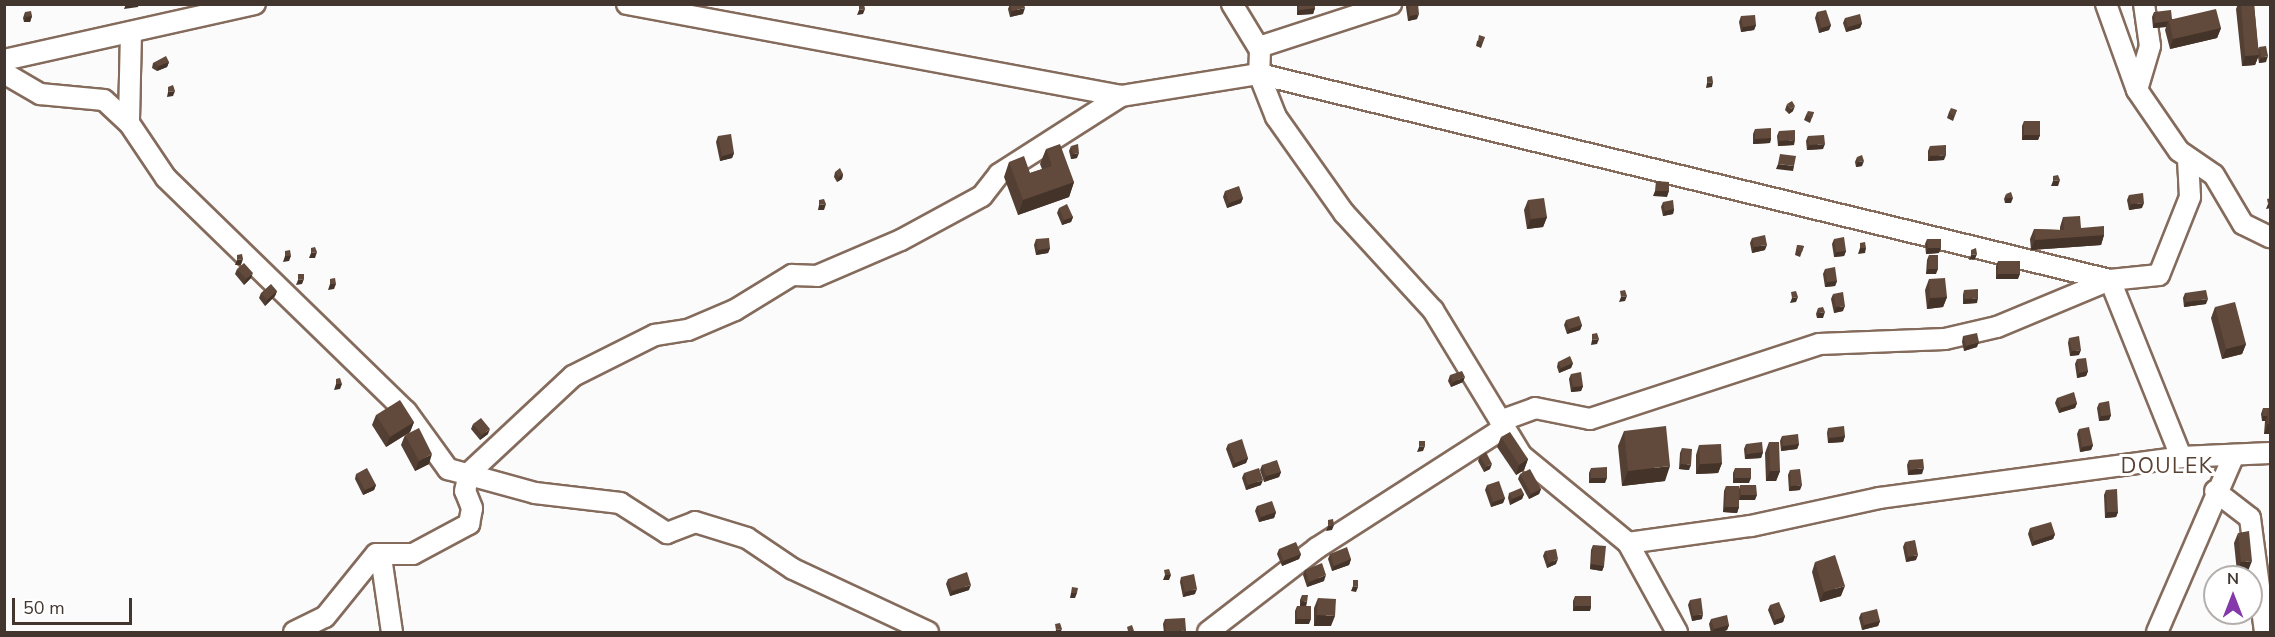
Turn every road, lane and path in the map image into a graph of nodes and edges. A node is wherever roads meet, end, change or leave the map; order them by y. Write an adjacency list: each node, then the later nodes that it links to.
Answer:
1 (627, 4): 13 (street)
2 (1232, 4): 8 (street)
3 (1391, 4): 8 (street)
4 (2106, 4): 12 (street)
5 (2144, 4): 12 (street)
6 (242, 5): 7 (street)
7 (131, 32): 9 (street); 14 (street)
8 (1259, 47): 11 (street)
9 (4, 60)
10 (4, 73): 14 (street)
11 (1259, 74): 13 (street); 17 (street); 18 (street)
12 (2137, 90): 15 (street)
13 (1121, 96): 22 (street)
14 (129, 123): 22 (street)
15 (2188, 158): 16 (street); 17 (street)
16 (2271, 237)
17 (2110, 280): 18 (street); 21 (street)
18 (1502, 424): 24 (street); 29 (street)
19 (2271, 453): 20 (street)
20 (2234, 455): 21 (street); 23 (street)
21 (2181, 457): 24 (street)
22 (469, 473): 25 (street); 28 (street)
23 (2215, 491): 31 (street); 32 (street)
24 (1628, 543): 30 (street)
25 (381, 556): 26 (street); 27 (street)
26 (294, 633)
27 (392, 633)
28 (928, 633)
29 (1208, 633)
30 (1677, 633)
31 (2157, 633)
32 (2265, 633)

